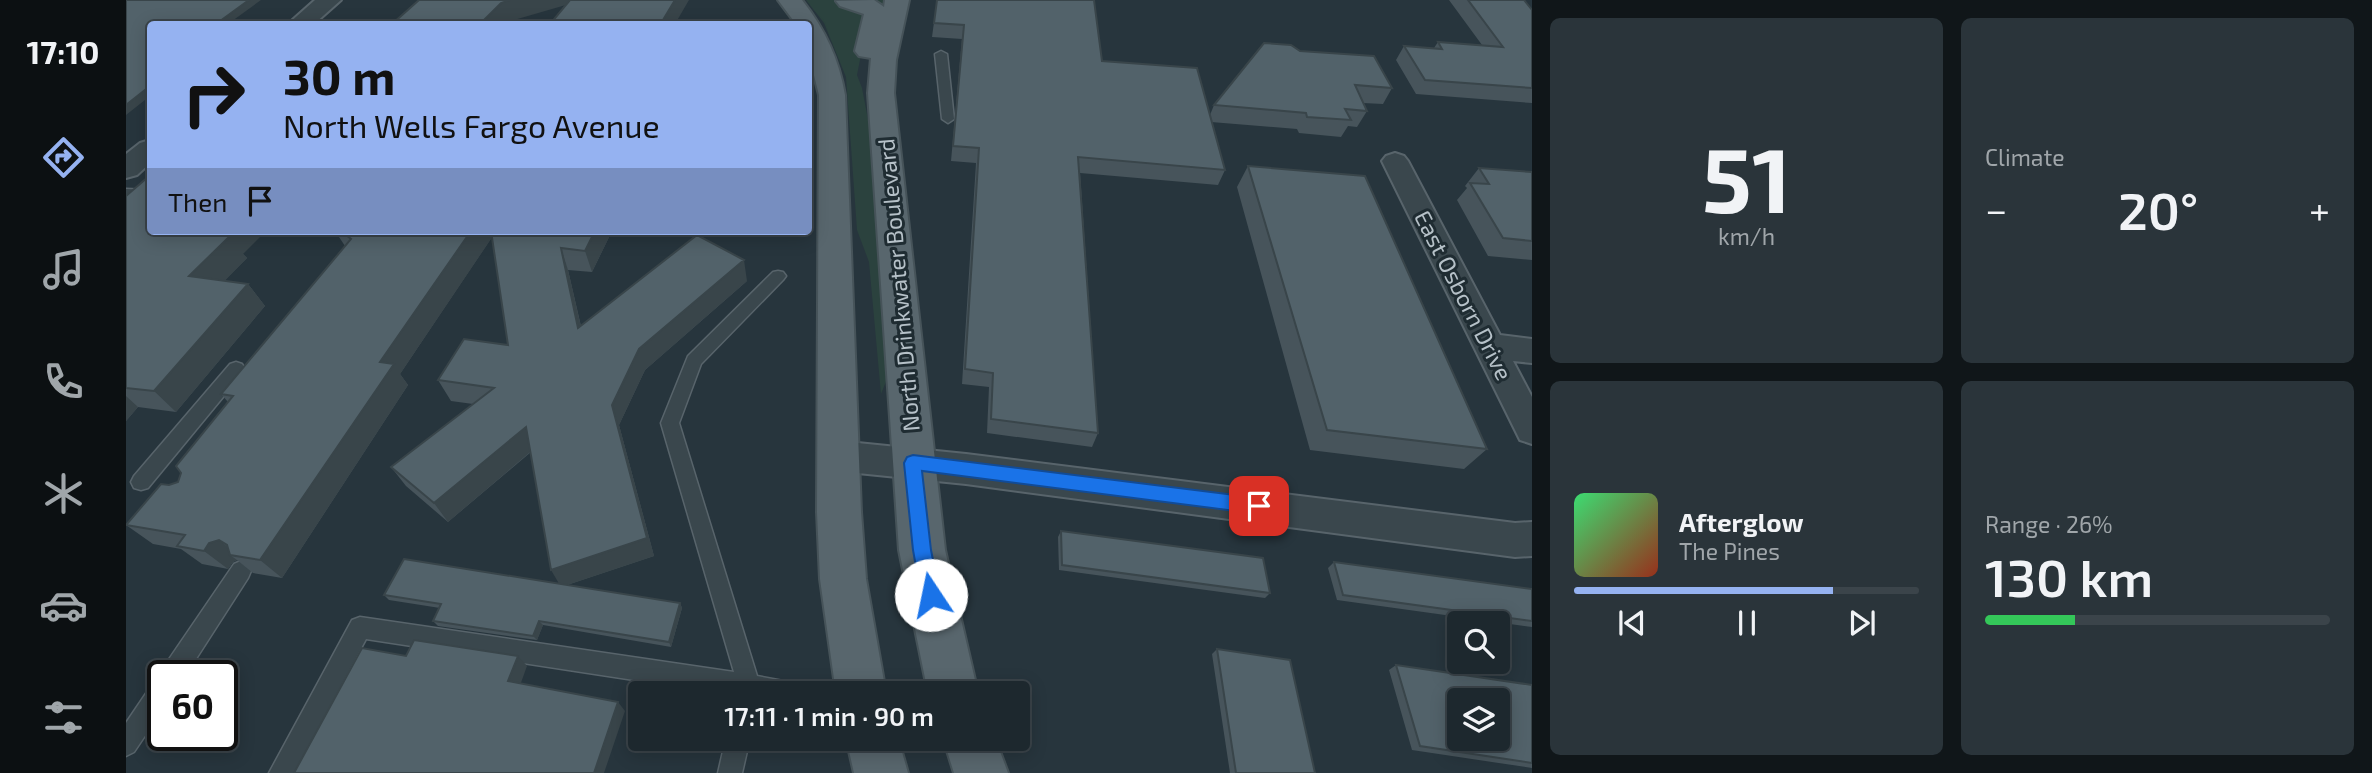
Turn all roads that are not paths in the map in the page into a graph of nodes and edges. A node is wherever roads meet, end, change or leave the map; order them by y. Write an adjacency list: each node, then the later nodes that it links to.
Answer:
1 (329, 0): 5 (street)
2 (849, 0): 4 (main road); 8 (main road)
3 (897, 0): 8 (main road, North Drinkwater Boulevard)
4 (797, 9)
5 (304, 21)
6 (812, 34): 20 (main road)
7 (941, 54): 9 (lane)
8 (881, 93): 21 (main road, North Drinkwater Boulevard)
9 (948, 119)
10 (147, 152): 12 (street)
11 (1395, 162): 16 (street, East Osborn Drive)
12 (126, 169)
13 (126, 193): 14 (lane)
14 (147, 194)
15 (778, 276): 28 (lane)
16 (1490, 346): 17 (street); 19 (street, East Osborn Drive)
17 (1532, 351)
18 (236, 369): 22 (lane)
19 (1532, 430)
20 (838, 456): 21 (street); 29 (main road)
21 (913, 463): 24 (street); 30 (main road, North Drinkwater Boulevard)
22 (133, 481): 23 (lane)
23 (167, 488)
24 (1532, 539)
25 (241, 571): 26 (lane)
26 (182, 660)
27 (692, 681): 36 (lane)
28 (745, 681)
29 (849, 681)
30 (950, 681)
31 (147, 712): 32 (lane)
32 (126, 744)
33 (734, 751): 37 (lane)
34 (875, 751): 38 (main road)
35 (973, 751): 39 (main road)
36 (281, 773)
37 (730, 773)
38 (881, 773)
39 (981, 773)

